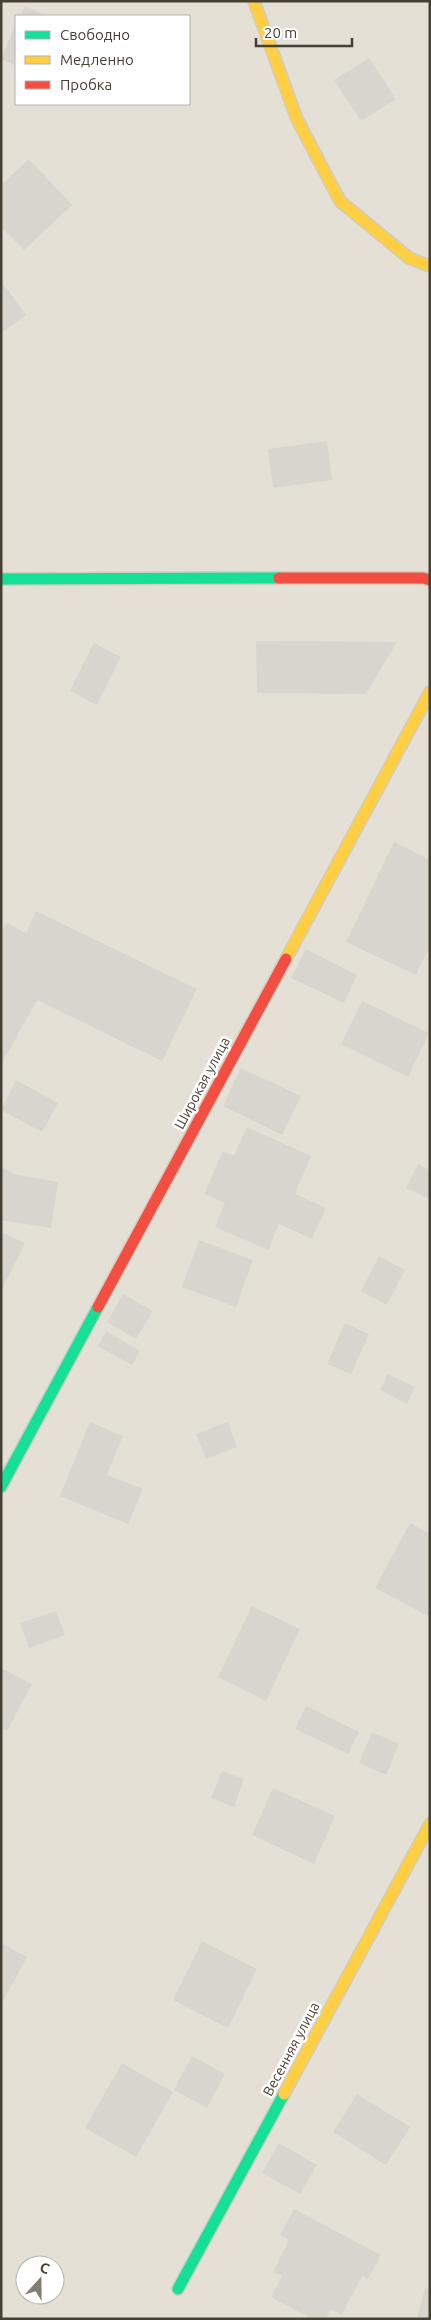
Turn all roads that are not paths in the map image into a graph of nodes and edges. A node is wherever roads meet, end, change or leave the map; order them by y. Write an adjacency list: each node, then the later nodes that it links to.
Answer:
1 (254, 1): 2 (street)
2 (430, 266)
3 (1, 580): 4 (street)
4 (430, 580)
5 (430, 692): 6 (street, Широкая улица)
6 (1, 1487)
7 (430, 1824): 8 (street, Весенняя улица)
8 (178, 2289)

